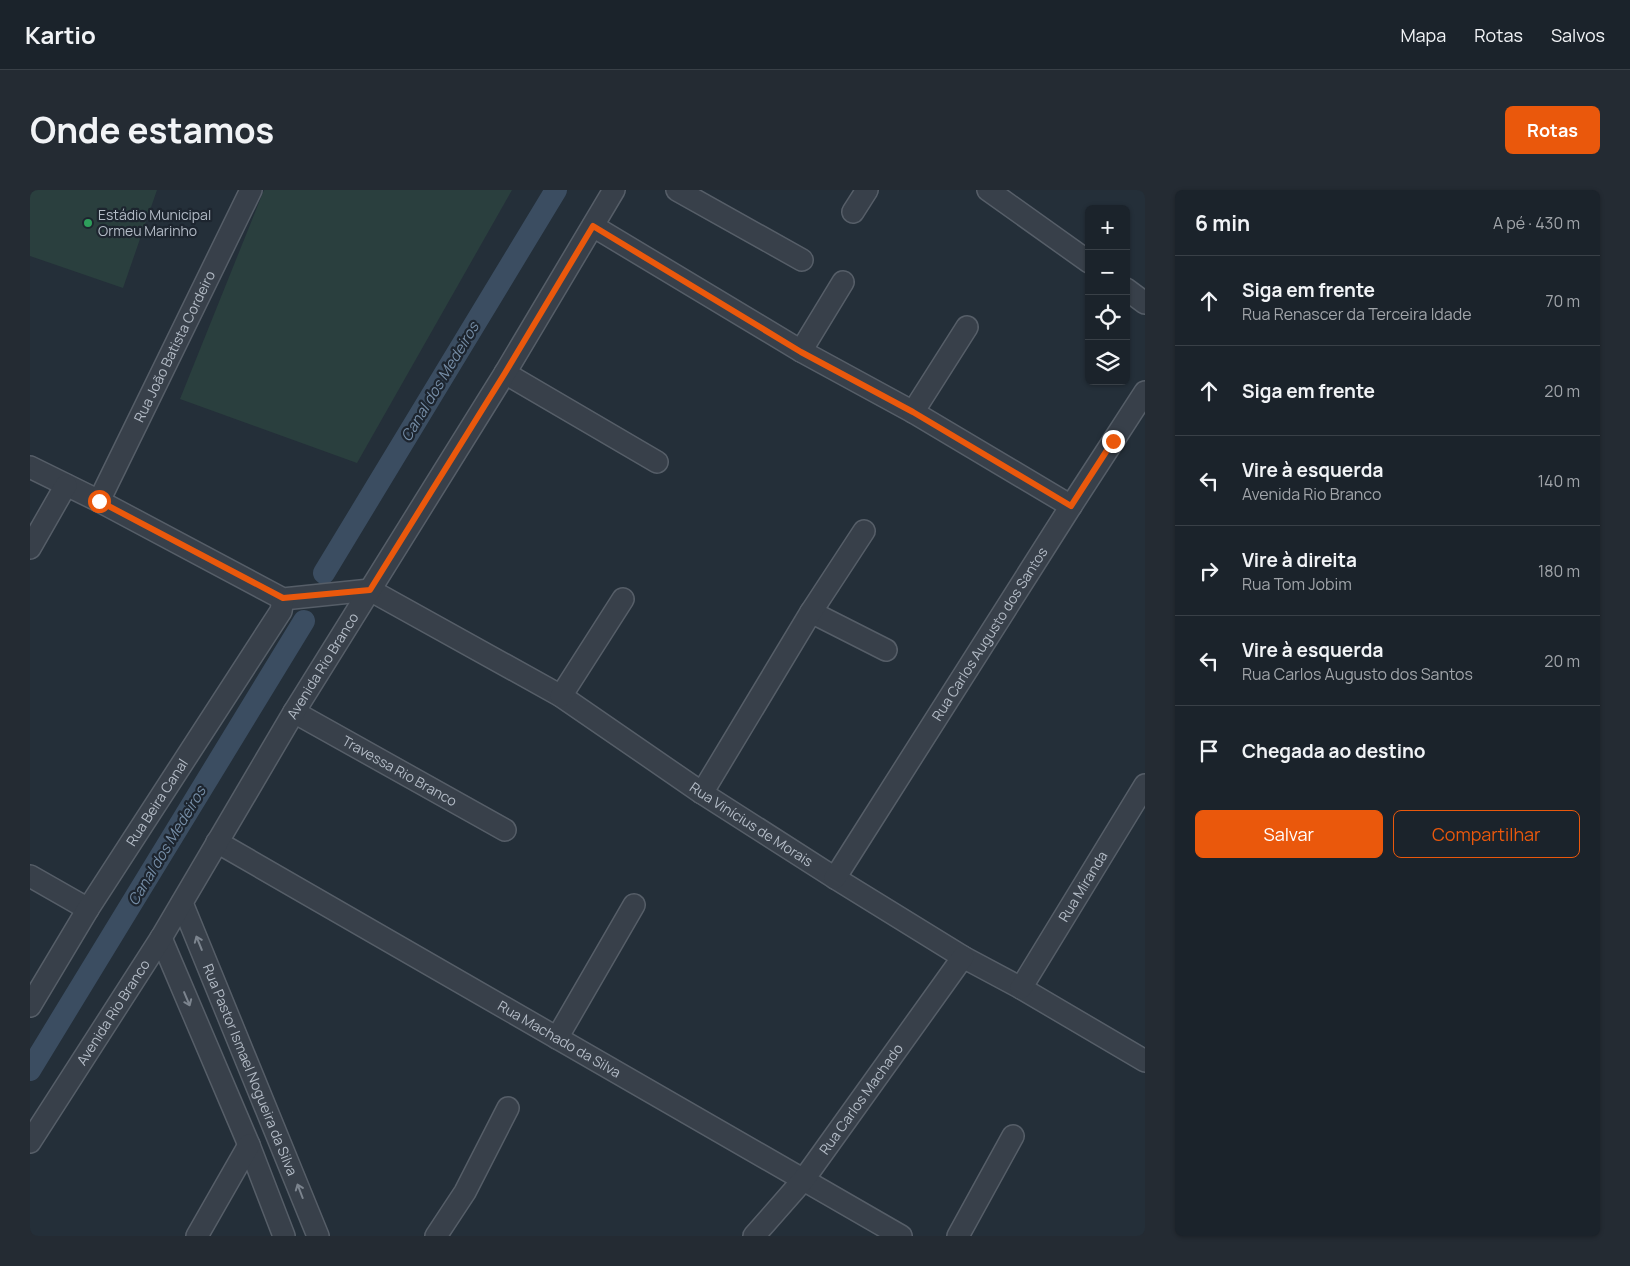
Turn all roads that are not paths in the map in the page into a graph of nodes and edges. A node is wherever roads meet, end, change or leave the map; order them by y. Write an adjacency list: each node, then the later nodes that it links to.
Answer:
1 (251, 190): 21 (street, Rua João Batista Cordeiro)
2 (614, 190): 7 (street, Avenida Rio Branco)
3 (677, 190): 9 (street)
4 (867, 190): 6 (street)
5 (988, 190): 8 (street)
6 (853, 212)
7 (593, 226): 14 (street); 15 (street, Avenida Rio Branco)
8 (1085, 259)
9 (802, 260)
10 (843, 282): 14 (street)
11 (1130, 292): 12 (street)
12 (1145, 303)
13 (967, 327): 17 (street)
14 (801, 352): 17 (street)
15 (505, 373): 18 (street); 25 (street, Avenida Rio Branco)
16 (1145, 392): 22 (street, Rua Carlos Augusto dos Santos)
17 (913, 412): 22 (street)
18 (657, 462)
19 (30, 468): 20 (street)
20 (66, 485): 21 (street); 24 (street)
21 (99, 501): 26 (street)
22 (1071, 506): 37 (street, Rua Carlos Augusto dos Santos)
23 (864, 531): 28 (street)
24 (30, 548)
25 (364, 591): 26 (street); 30 (street, Rua Vinícius de Morais); 31 (street, Avenida Rio Branco)
26 (288, 598): 40 (street, Rua Beira Canal)
27 (623, 599): 30 (street)
28 (811, 612): 29 (street); 33 (street)
29 (886, 650)
30 (561, 696): 33 (street, Rua Vinícius de Morais)
31 (294, 712): 34 (street, Travessa Rio Branco); 35 (street, Avenida Rio Branco)
32 (1145, 785): 43 (street, Rua Miranda)
33 (702, 793): 37 (street, Rua Vinícius de Morais)
34 (505, 830)
35 (217, 842): 38 (street, Avenida Rio Branco); 45 (street, Rua Machado da Silva)
36 (30, 876): 40 (street)
37 (834, 878): 42 (street, Rua Vinícius de Morais)
38 (182, 903): 41 (street, Avenida Rio Branco); 54 (street, Rua Pastor Ismael Nogueira da Silva, one-way to 38)
39 (634, 905): 45 (street)
40 (88, 909): 44 (street, Rua Beira Canal)
41 (161, 938): 49 (street, Avenida Rio Branco); 50 (street, one-way to 50)
42 (963, 957): 43 (street, Rua Vinícius de Morais); 51 (street, Rua Carlos Machado)
43 (1021, 988): 46 (street, Rua Vinícius de Morais)
44 (30, 1006)
45 (557, 1038): 51 (street, Rua Machado da Silva)
46 (1143, 1054)
47 (508, 1108): 55 (street)
48 (1013, 1136): 58 (street)
49 (30, 1142)
50 (249, 1145): 52 (street); 53 (street)
51 (804, 1179): 56 (street, Rua Carlos Machado); 57 (street, Rua Machado da Silva)
52 (197, 1236)
53 (284, 1236)
54 (318, 1236)
55 (436, 1236)
56 (754, 1236)
57 (901, 1236)
58 (958, 1236)

